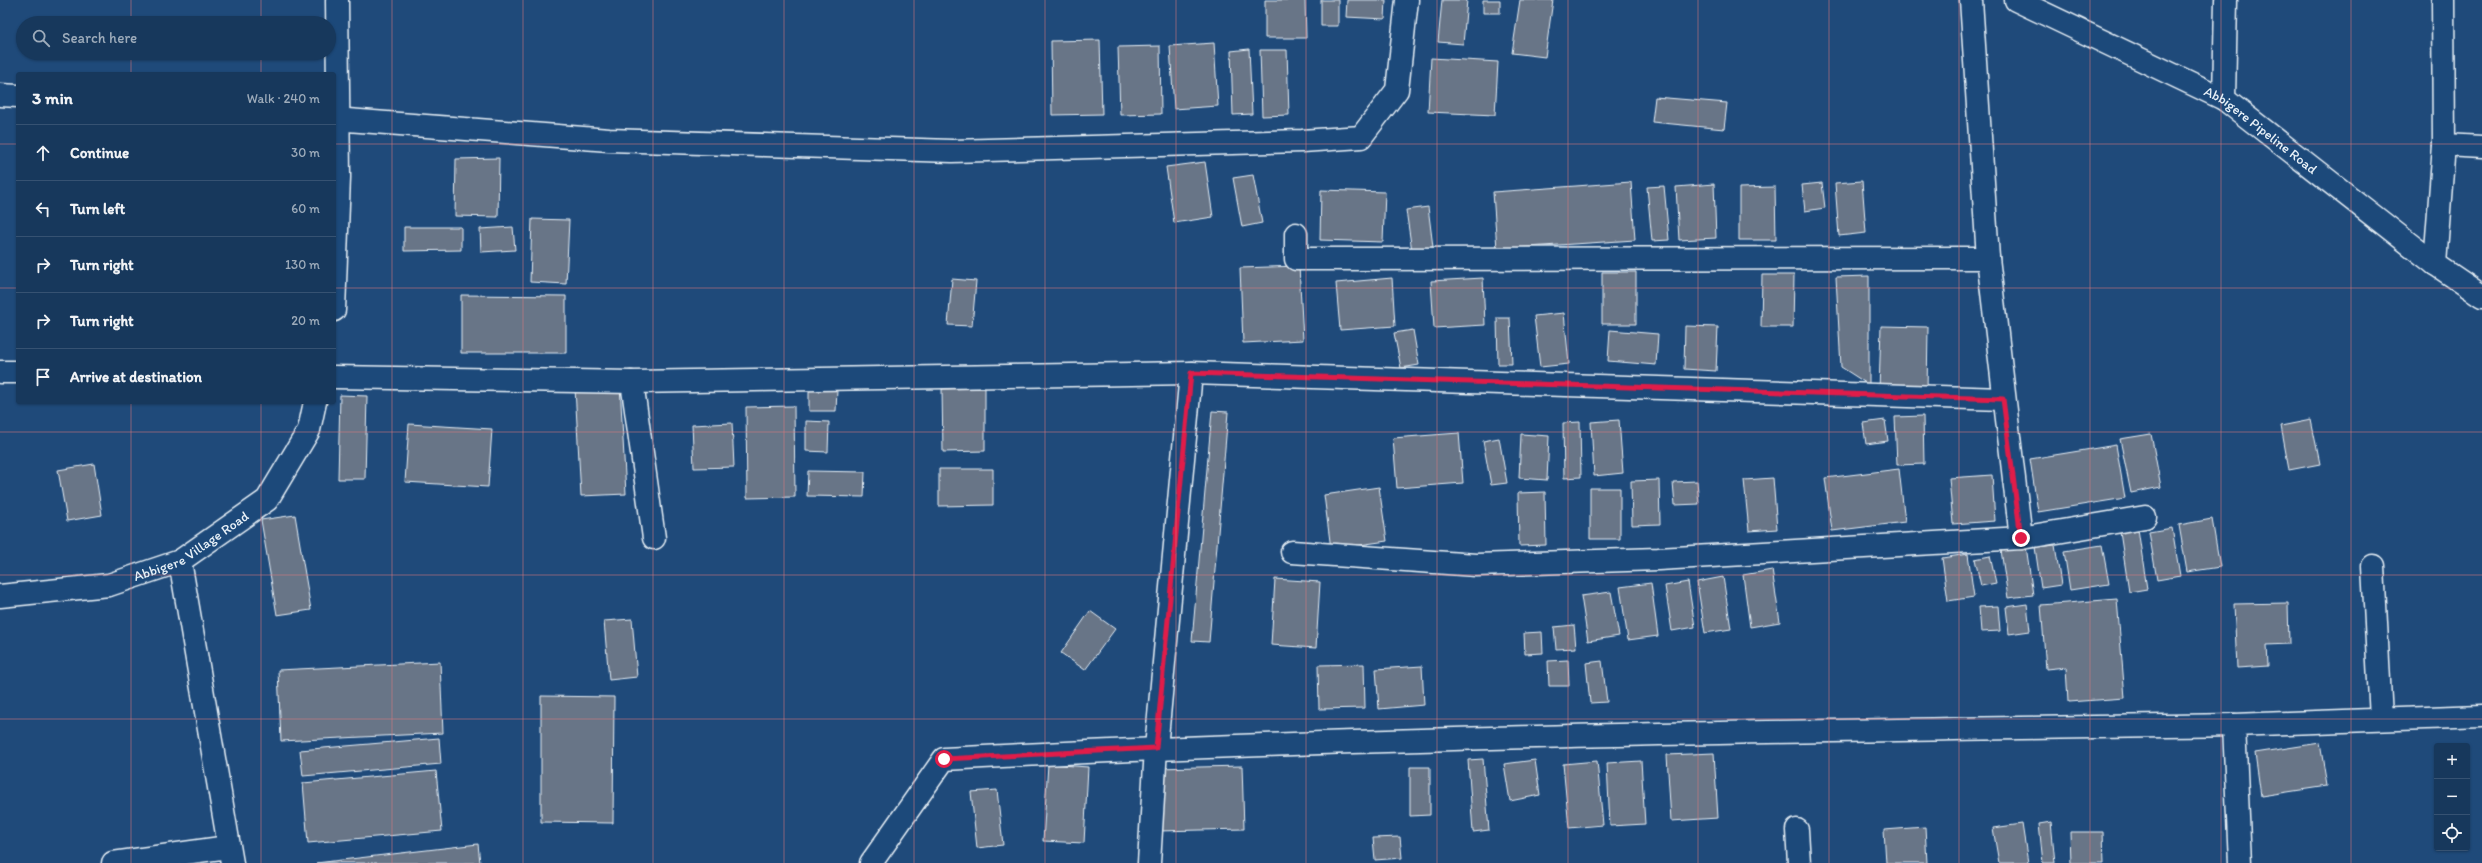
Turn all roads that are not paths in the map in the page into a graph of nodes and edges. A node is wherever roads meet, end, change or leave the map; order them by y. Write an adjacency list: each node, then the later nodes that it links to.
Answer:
1 (337, 0): 10 (street)
2 (1407, 0): 10 (street)
3 (1970, 0): 15 (street)
4 (2016, 0): 9 (street, Abbigere Pipeline Road)
5 (2226, 0): 9 (street)
6 (2443, 0): 11 (street)
7 (0, 95): 8 (street)
8 (16, 96)
9 (2224, 98): 16 (street, Abbigere Pipeline Road)
10 (337, 120): 13 (street)
11 (2444, 145): 12 (street); 16 (street)
12 (2482, 146)
13 (336, 183)
14 (1296, 234): 15 (street)
15 (1988, 258): 23 (street)
16 (2436, 264): 17 (street, Abbigere Pipeline Road)
17 (2482, 296)
18 (0, 372): 19 (street)
19 (16, 372)
20 (1191, 373): 22 (street); 23 (street); 35 (street)
21 (336, 377): 22 (street)
22 (632, 382): 26 (street)
23 (2003, 399): 27 (street)
24 (315, 404): 29 (street, Abbigere Village Road)
25 (2145, 517): 27 (street)
26 (654, 538)
27 (2021, 538): 28 (street)
28 (1292, 552)
29 (180, 561): 31 (street, Abbigere Village Road); 37 (street)
30 (2373, 566): 33 (street)
31 (0, 596)
32 (2482, 716): 33 (street)
33 (2381, 720): 34 (street)
34 (2234, 725): 35 (street); 42 (street)
35 (1156, 748): 39 (street); 40 (street)
36 (1797, 830): 41 (street)
37 (230, 855): 38 (street)
38 (113, 863)
39 (871, 863)
40 (1149, 863)
41 (1799, 863)
42 (2240, 863)

